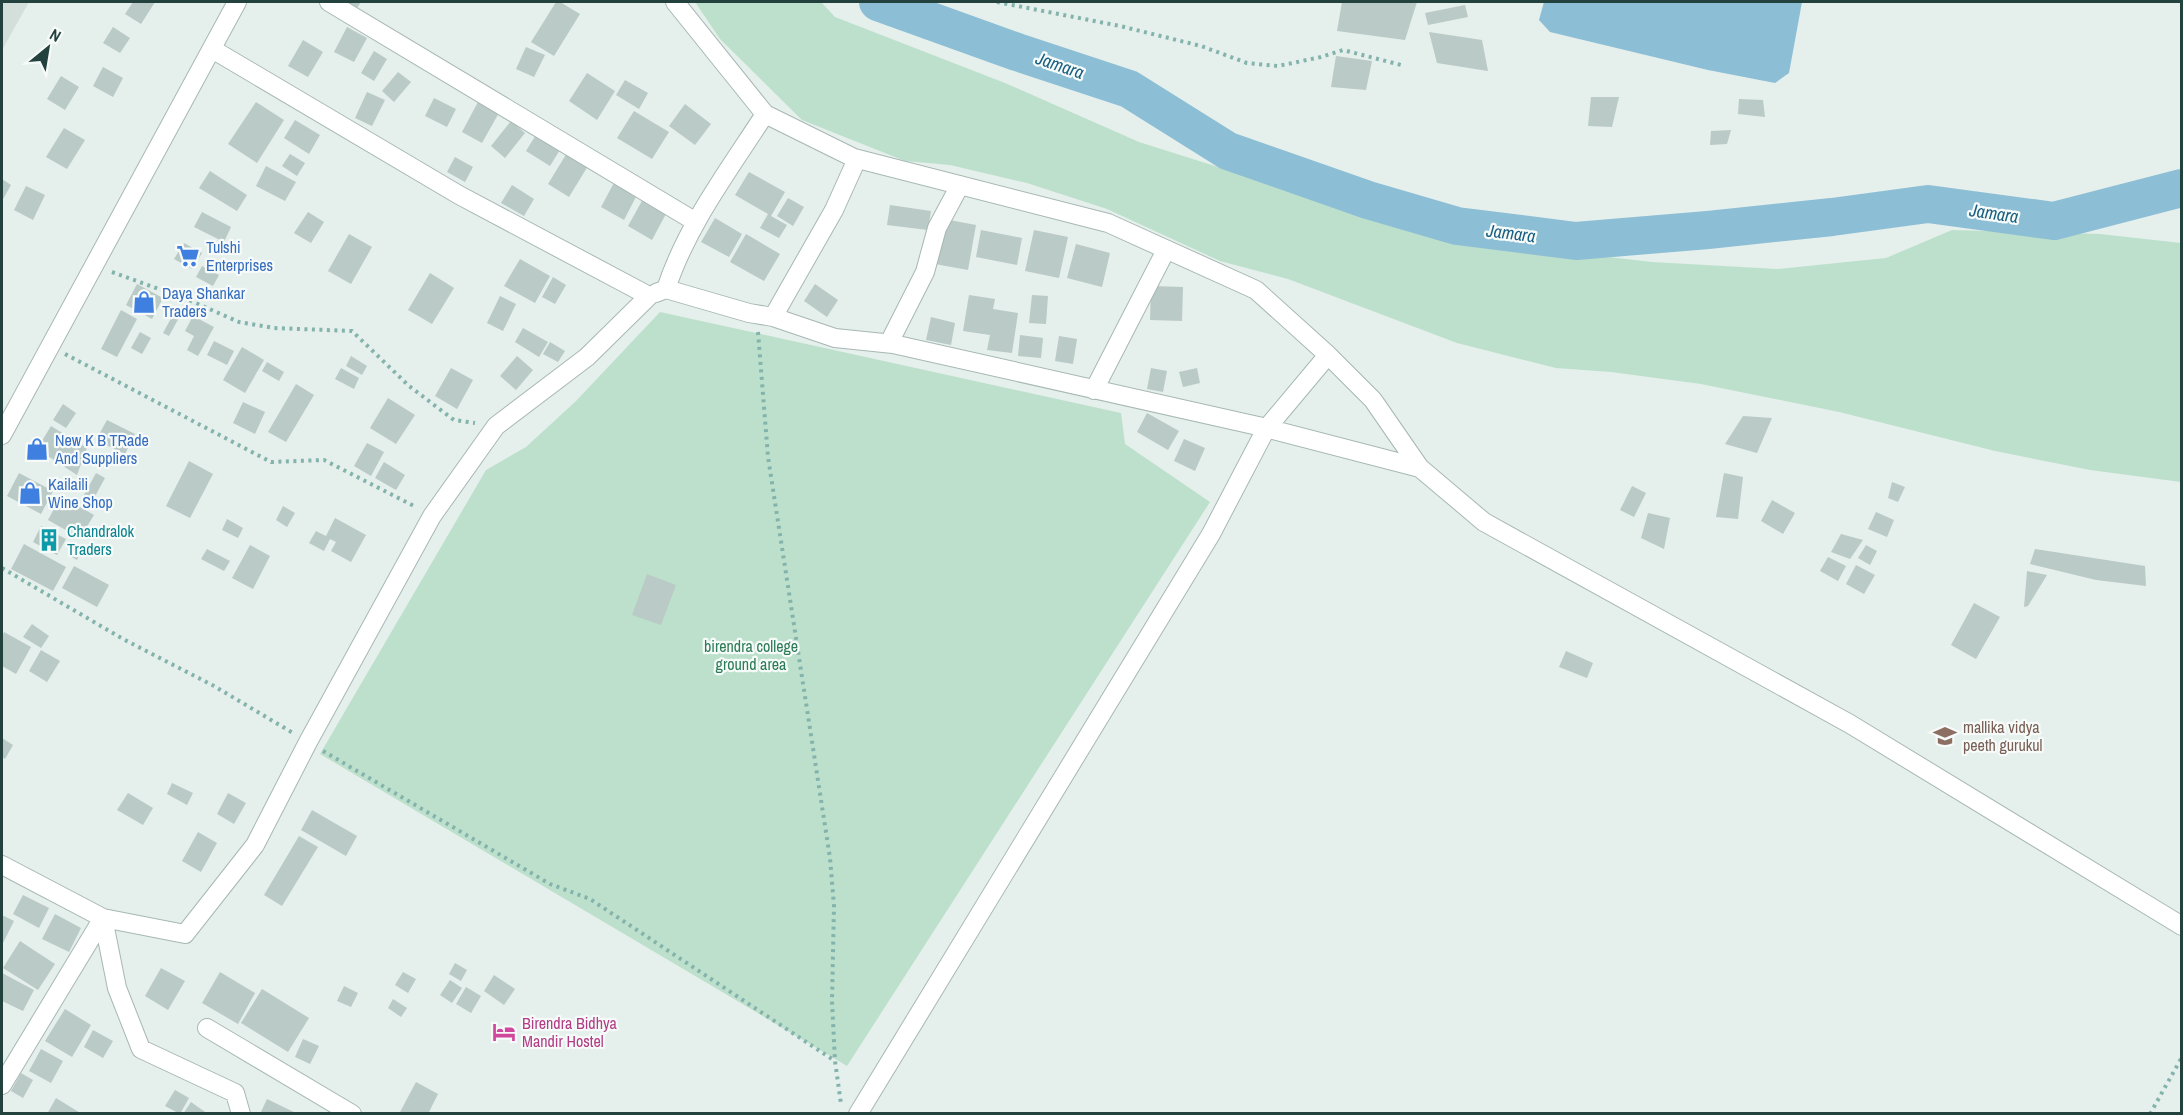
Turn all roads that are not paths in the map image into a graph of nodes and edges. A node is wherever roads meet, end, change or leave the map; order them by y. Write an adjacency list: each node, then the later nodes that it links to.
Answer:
1 (237, 2): 4 (street)
2 (329, 2): 8 (street)
3 (675, 2): 5 (street)
4 (212, 49): 10 (street); 16 (street)
5 (765, 114): 6 (street); 8 (street)
6 (857, 159): 7 (street); 11 (street)
7 (960, 185): 9 (street); 12 (street)
8 (696, 222): 10 (street)
9 (1166, 250): 13 (street); 14 (street)
10 (657, 293): 11 (street); 19 (street)
11 (773, 317): 12 (street)
12 (889, 343): 14 (street)
13 (1329, 355): 15 (street); 17 (street)
14 (1095, 390): 15 (street)
15 (1266, 429): 17 (street); 23 (street)
16 (2, 435)
17 (1420, 468): 20 (street)
18 (2, 865): 19 (street)
19 (103, 918): 22 (street); 24 (street)
20 (2181, 926)
21 (207, 1028): 25 (street)
22 (2, 1085)
23 (850, 1110)
24 (241, 1113)
25 (352, 1113)

